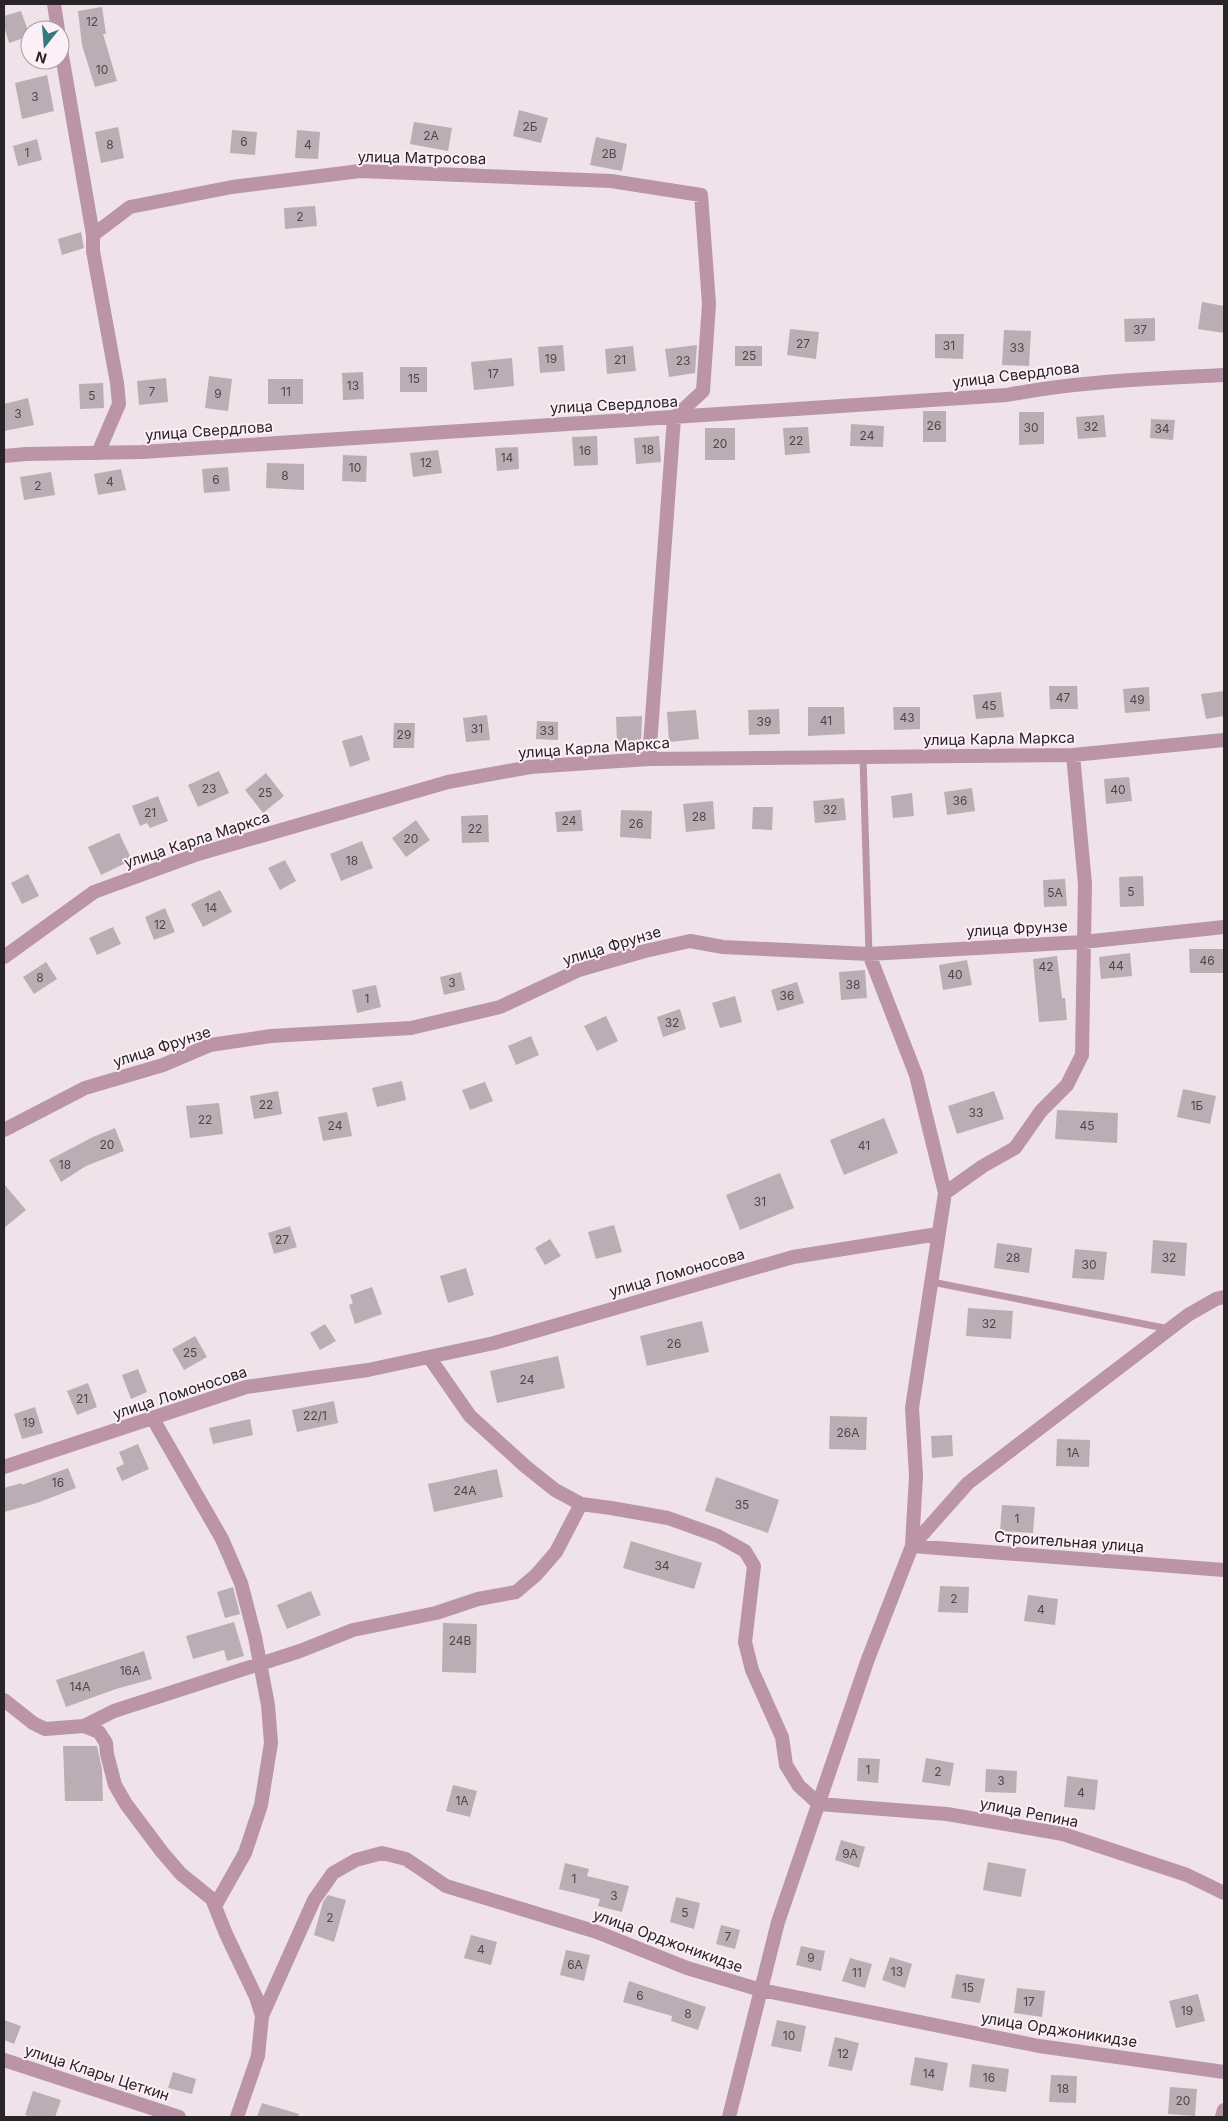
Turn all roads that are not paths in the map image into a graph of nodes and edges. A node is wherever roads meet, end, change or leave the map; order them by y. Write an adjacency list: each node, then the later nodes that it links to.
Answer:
1 (54, 4): 2 (street)
2 (56, 20)
3 (64, 70): 4 (street)
4 (93, 235): 6 (street, улица Матросова); 7 (street)
5 (1224, 375): 6 (street, улица Свердлова)
6 (674, 418): 7 (street, улица Свердлова); 12 (street)
7 (98, 453): 8 (street, улица Свердлова)
8 (4, 456)
9 (1224, 740): 10 (street, улица Карла Маркса)
10 (1073, 755): 11 (street, улица Карла Маркса); 14 (street)
11 (862, 758): 12 (street, улица Карла Маркса); 15 (lane)
12 (649, 759): 16 (street, улица Карла Маркса)
13 (1224, 927): 14 (street, улица Фрунзе)
14 (1083, 942): 15 (street, улица Фрунзе); 18 (street)
15 (869, 954): 17 (street, улица Фрунзе); 18 (street)
16 (4, 957)
17 (4, 1130)
18 (945, 1193): 19 (street)
19 (938, 1234): 20 (street); 23 (street, улица Ломоносова)
20 (932, 1282): 22 (lane); 27 (street)
21 (1224, 1297): 22 (street)
22 (1170, 1329): 27 (street)
23 (429, 1357): 24 (street, улица Ломоносова); 26 (street)
24 (154, 1419): 25 (street, улица Ломоносова); 29 (street)
25 (4, 1467)
26 (581, 1504): 29 (street); 32 (street)
27 (912, 1546): 28 (street, Строительная улица); 32 (street)
28 (1224, 1570)
29 (259, 1664): 31 (street); 34 (street)
30 (4, 1700): 31 (street)
31 (84, 1726): 34 (street)
32 (819, 1804): 33 (street, улица Репина); 35 (street)
33 (1224, 1893)
34 (215, 1906): 36 (street)
35 (761, 1990): 36 (street, улица Орджоникидзе); 38 (street, улица Орджоникидзе); 42 (street)
36 (262, 2016): 41 (street)
37 (4, 2060): 40 (street, улица Клары Цеткин)
38 (1224, 2072)
39 (1224, 2110): 43 (street)
40 (179, 2117)
41 (237, 2117)
42 (729, 2117)
43 (1222, 2117)

